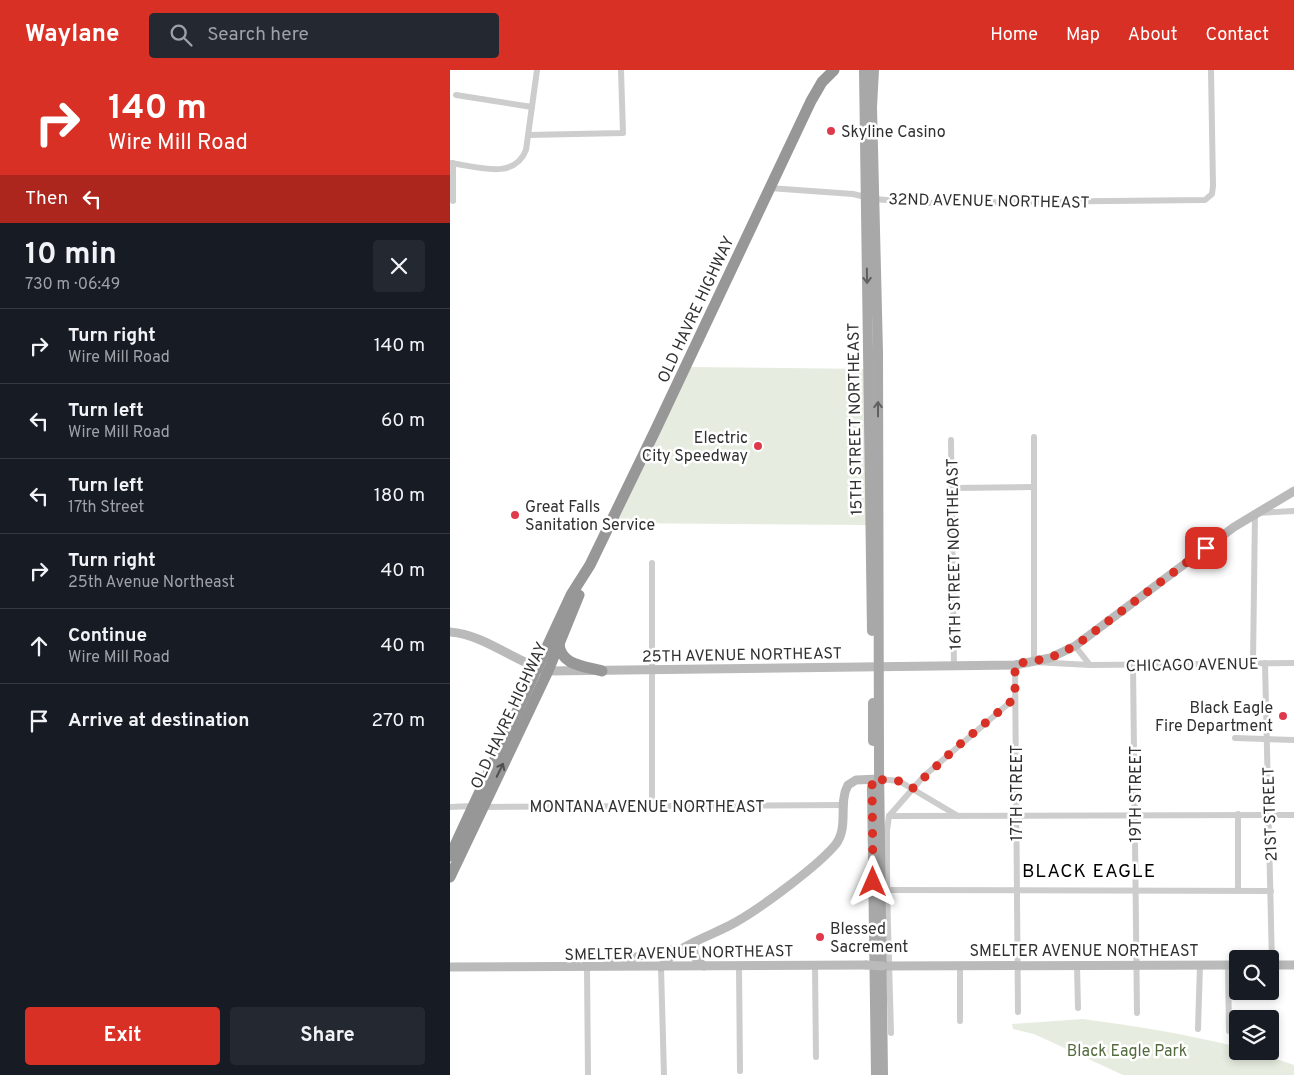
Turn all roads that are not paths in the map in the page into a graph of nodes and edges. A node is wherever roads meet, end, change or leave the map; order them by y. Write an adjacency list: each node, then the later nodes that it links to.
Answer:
1 (536, 70): 8 (street)
2 (621, 70): 9 (street)
3 (834, 70): 11 (highway, OLD HAVRE HIGHWAY)
4 (864, 70): 12 (main road, 15TH STREET NORTHEAST)
5 (874, 70): 12 (main road, 15TH STREET NORTHEAST)
6 (1211, 70): 12 (street, 32ND AVENUE NORTHEAST)
7 (456, 95): 8 (street)
8 (532, 107): 9 (street)
9 (528, 135): 10 (street)
10 (452, 163): 13 (street)
11 (769, 188): 12 (street, 32ND AVENUE NORTHEAST); 22 (highway, OLD HAVRE HIGHWAY)
12 (870, 198): 34 (main road, 15TH STREET NORTHEAST)
13 (453, 202)
14 (1034, 437): 16 (street)
15 (951, 440): 17 (street, 16TH STREET NORTHEAST)
16 (1034, 487): 17 (street); 26 (street)
17 (952, 488): 33 (street, 16TH STREET NORTHEAST)
18 (1294, 491): 20 (street, 25TH AVENUE NORTHEAST)
19 (1294, 511): 20 (street)
20 (1255, 513): 25 (street, 25TH AVENUE NORTHEAST); 27 (street)
21 (652, 563): 36 (street)
22 (590, 565): 24 (highway, OLD HAVRE HIGHWAY); 35 (highway, OLD HAVRE HIGHWAY)
23 (450, 632): 35 (street, 25TH AVENUE NORTHEAST)
24 (559, 644): 35 (highway, OLD HAVRE HIGHWAY); 37 (highway)
25 (1075, 646): 26 (street, 25TH AVENUE NORTHEAST); 32 (street)
26 (1038, 661): 30 (street, 25TH AVENUE NORTHEAST); 32 (street, CHICAGO AVENUE)
27 (1252, 662): 28 (street, CHICAGO AVENUE); 31 (street, CHICAGO AVENUE)
28 (1265, 663): 29 (street, CHICAGO AVENUE); 40 (street, 21ST STREET)
29 (1294, 663)
30 (1015, 664): 33 (street, 25TH AVENUE NORTHEAST); 38 (street, 17TH STREET)
31 (1134, 665): 32 (street, CHICAGO AVENUE); 48 (street, 19TH STREET)
32 (1090, 666)
33 (954, 667): 34 (street, 25TH AVENUE NORTHEAST)
34 (876, 668): 36 (street, 25TH AVENUE NORTHEAST); 42 (main road, 15TH STREET NORTHEAST)
35 (543, 669): 37 (street, 25TH AVENUE NORTHEAST); 45 (highway, OLD HAVRE HIGHWAY)
36 (652, 670): 37 (street, 25TH AVENUE NORTHEAST); 47 (street)
37 (602, 671)
38 (1015, 698): 43 (street); 50 (street, 17TH STREET)
39 (1236, 738): 40 (street)
40 (1267, 739): 41 (street); 51 (street, 21ST STREET)
41 (1294, 740)
42 (876, 773): 43 (street); 44 (street); 90 (main road); 91 (main road)
43 (913, 788): 53 (street); 54 (street)
44 (844, 805): 47 (street, MONTANA AVENUE NORTHEAST); 62 (street)
45 (478, 806): 46 (street, MONTANA AVENUE NORTHEAST); 47 (street, MONTANA AVENUE NORTHEAST); 55 (highway, OLD HAVRE HIGHWAY); 56 (highway, OLD HAVRE HIGHWAY)
46 (450, 807)
47 (652, 807)
48 (1136, 814): 49 (street); 50 (street); 57 (street, 19TH STREET)
49 (1238, 814): 51 (street); 60 (street)
50 (1016, 815): 54 (street); 59 (street, 17TH STREET)
51 (1270, 815): 52 (street); 61 (street, 21ST STREET)
52 (1294, 815)
53 (889, 816): 54 (street); 58 (street)
54 (958, 816)
55 (450, 856)
56 (450, 877)
57 (1136, 889): 59 (street); 60 (street); 68 (street, 19TH STREET)
58 (887, 890): 59 (street); 75 (street)
59 (1017, 890): 67 (street, 17TH STREET)
60 (1238, 890): 61 (street)
61 (1271, 891): 64 (street, 21ST STREET)
62 (694, 942): 63 (street); 73 (street)
63 (677, 950): 78 (street); 79 (street)
64 (1271, 950)
65 (814, 965): 74 (street, SMELTER AVENUE NORTHEAST); 75 (street, SMELTER AVENUE NORTHEAST, bridge); 86 (street)
66 (960, 965): 67 (street, SMELTER AVENUE NORTHEAST); 75 (street, SMELTER AVENUE NORTHEAST); 83 (street)
67 (1018, 965): 76 (street, SMELTER AVENUE NORTHEAST); 81 (street, 17TH STREET)
68 (1137, 965): 69 (street, SMELTER AVENUE NORTHEAST); 76 (street, SMELTER AVENUE NORTHEAST); 82 (street, 19TH STREET)
69 (1200, 965): 70 (street, SMELTER AVENUE NORTHEAST); 84 (street)
70 (1229, 965)
71 (1279, 965): 72 (street)
72 (1294, 965)
73 (704, 966): 74 (street, SMELTER AVENUE NORTHEAST); 78 (street, SMELTER AVENUE NORTHEAST)
74 (739, 966): 87 (street)
75 (886, 966): 85 (street)
76 (1077, 966): 80 (street)
77 (450, 967): 79 (street, SMELTER AVENUE NORTHEAST)
78 (662, 967): 79 (street, SMELTER AVENUE NORTHEAST); 89 (street)
79 (587, 968): 88 (street)
80 (1078, 1008)
81 (1018, 1012)
82 (1137, 1013)
83 (960, 1021)
84 (1198, 1029)
85 (891, 1033)
86 (816, 1057)
87 (740, 1071)
88 (588, 1075)
89 (664, 1075)
90 (876, 1075)
91 (883, 1075)

